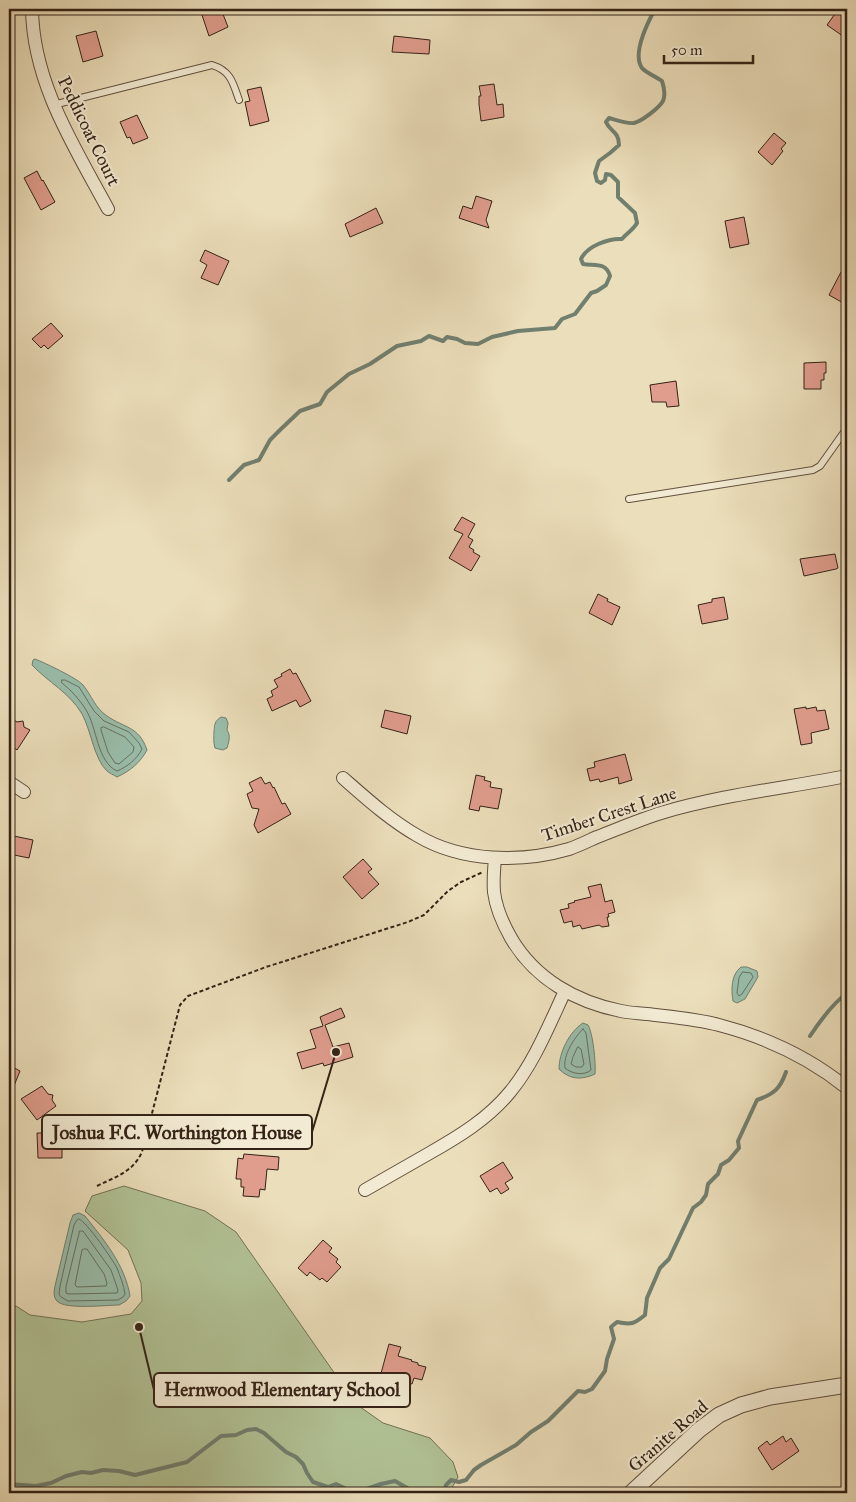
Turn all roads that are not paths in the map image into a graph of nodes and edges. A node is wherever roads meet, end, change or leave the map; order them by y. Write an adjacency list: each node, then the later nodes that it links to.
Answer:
1 (32, 9): 3 (street, Peddicoat Court)
2 (239, 100): 3 (lane)
3 (53, 104): 4 (street, Peddicoat Court)
4 (108, 209)
5 (847, 428): 6 (lane)
6 (629, 500)
7 (847, 776): 11 (street, Timber Crest Lane)
8 (343, 778): 11 (street, Timber Crest Lane)
9 (9, 782): 10 (street)
10 (24, 792)
11 (495, 863): 12 (street)
12 (565, 991): 13 (street); 14 (street)
13 (847, 1088)
14 (365, 1190)
15 (847, 1385): 16 (street, Granite Road)
16 (631, 1493)

